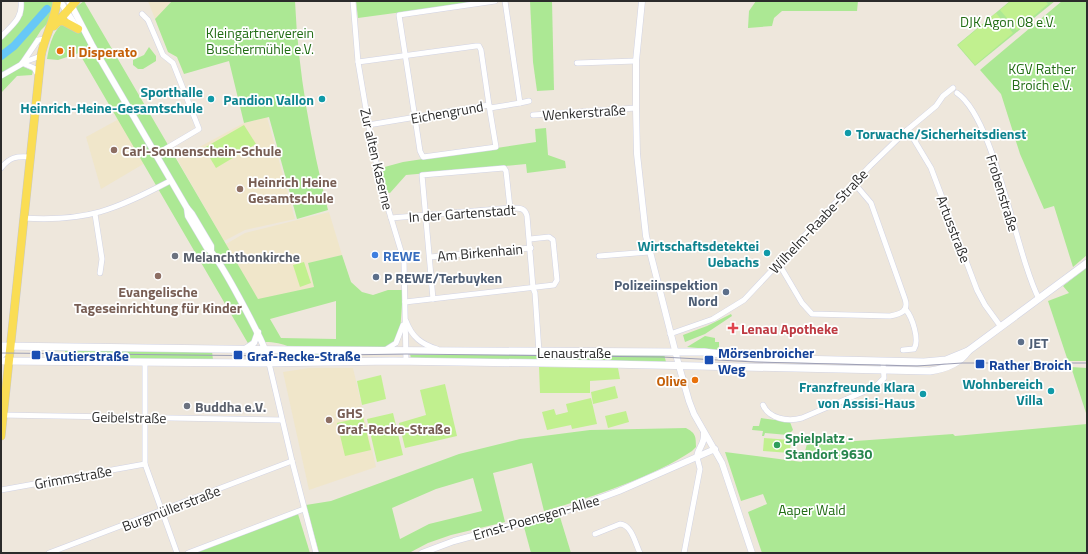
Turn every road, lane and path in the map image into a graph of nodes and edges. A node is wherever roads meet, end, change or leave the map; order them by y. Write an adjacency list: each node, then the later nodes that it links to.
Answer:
1 (21, 1): 12 (street)
2 (58, 1): 7 (street); 11 (main road)
3 (353, 1): 17 (street, Zur alten Kaserne)
4 (495, 1): 14 (street)
5 (505, 1): 25 (street)
6 (642, 1): 16 (street)
7 (71, 5): 9 (main road); 10 (street); 13 (street)
8 (142, 14): 32 (street)
9 (57, 22): 10 (main road); 11 (main road)
10 (78, 29): 13 (street)
11 (47, 35): 15 (main road); 18 (street)
12 (1, 37)
13 (92, 45): 32 (street)
14 (405, 55): 17 (street, Eichengrund); 26 (street, Eichengrund); 29 (street)
15 (41, 56): 18 (street); 21 (main road)
16 (636, 61): 19 (street); 27 (street)
17 (358, 62): 30 (street, Zur alten Kaserne)
18 (22, 63): 20 (street); 21 (street)
19 (577, 63)
20 (1, 76)
21 (39, 76): 33 (main road)
22 (953, 88): 31 (street, Wilhelm-Raabe-Straße)
23 (957, 93): 52 (street, Frobenstraße)
24 (530, 101): 25 (street)
25 (520, 102): 26 (street)
26 (490, 106): 29 (street, Eichengrund); 29 (street)
27 (636, 108): 28 (street, Wenkerstraße); 44 (street)
28 (533, 115)
29 (415, 118): 30 (street, Eichengrund)
30 (368, 125): 41 (street, Zur alten Kaserne)
31 (906, 132): 36 (street, Wilhelm-Raabe-Straße); 56 (street, Artusstraße)
32 (155, 155): 35 (street)
33 (30, 157): 34 (street); 40 (main road)
34 (1, 168)
35 (170, 181): 38 (street); 57 (street)
36 (854, 183): 48 (street, Wilhelm-Raabe-Straße); 54 (street)
37 (510, 208): 39 (street, In der Gartenstadt); 39 (street); 42 (street, In der Gartenstadt)
38 (95, 214): 40 (street); 49 (street)
39 (426, 216): 41 (street, In der Gartenstadt); 46 (street)
40 (23, 218): 60 (main road)
41 (391, 218): 53 (street, Zur alten Kaserne)
42 (530, 239): 43 (street, In der Gartenstadt); 50 (street)
43 (531, 248): 46 (street, Am Birkenhain); 50 (street, In der Gartenstadt)
44 (649, 252): 45 (street); 58 (street)
45 (599, 256)
46 (430, 257): 51 (street)
47 (1087, 263): 52 (main road)
48 (779, 264): 54 (street); 58 (street, Wilhelm-Raabe-Straße)
49 (100, 273)
50 (533, 288): 51 (street); 68 (street, In der Gartenstadt)
51 (433, 299): 53 (street)
52 (1039, 299): 56 (main road)
53 (405, 302): 55 (street, Zur alten Kaserne)
54 (906, 310): 64 (street)
55 (405, 316): 62 (street, Zur alten Kaserne); 63 (street, Zur alten Kaserne); 65 (street, Zur alten Kaserne)
56 (1001, 327): 66 (main road)
57 (258, 332): 61 (street); 67 (street)
58 (670, 334): 69 (street)
59 (1, 346): 60 (main road, Lenaustraße)
60 (10, 347): 61 (main road, Lenaustraße); 70 (main road); 71 (main road)
61 (245, 349): 67 (main road, Lenaustraße)
62 (384, 350): 63 (main road, Lenaustraße); 67 (main road, Lenaustraße)
63 (406, 350): 65 (main road, Lenaustraße); 72 (street, Zur alten Kaserne)
64 (903, 350)
65 (445, 351): 68 (main road, Lenaustraße)
66 (968, 351): 73 (main road); 78 (main road)
67 (266, 352): 75 (main road); 76 (street)
68 (539, 352): 69 (main road, Lenaustraße)
69 (675, 352): 73 (main road, Lenaustraße); 77 (street)
70 (1, 355)
71 (5, 361): 74 (main road, Lenaustraße); 80 (main road)
72 (406, 361): 76 (main road, Lenaustraße); 77 (main road, Lenaustraße)
73 (883, 362): 78 (street)
74 (145, 363): 75 (main road, Lenaustraße); 81 (street)
75 (250, 363): 76 (main road, Lenaustraße)
76 (269, 363): 82 (street)
77 (678, 366): 78 (main road, Lenaustraße); 83 (street)
78 (883, 371): 79 (street)
79 (763, 405)
80 (2, 415): 81 (street, Geibelstraße); 84 (main road)
81 (145, 417): 82 (street, Geibelstraße); 88 (street)
82 (282, 420): 87 (street)
83 (704, 432): 85 (street); 86 (street)
84 (1, 436)
85 (715, 449): 86 (street, Ernst-Poensgen-Allee); 100 (street)
86 (697, 457): 97 (street, Ernst-Poensgen-Allee); 99 (street)
87 (292, 461): 90 (street); 91 (street, Burgmüllerstraße)
88 (145, 464): 89 (street, Grimmstraße); 91 (street)
89 (1, 490)
90 (304, 509): 95 (street); 96 (street)
91 (162, 512): 93 (street, Burgmüllerstraße); 94 (street)
92 (595, 534): 98 (street)
93 (49, 553)
94 (177, 553)
95 (188, 553)
96 (316, 553)
97 (422, 553)
98 (640, 553)
99 (684, 553)
100 (752, 553)

